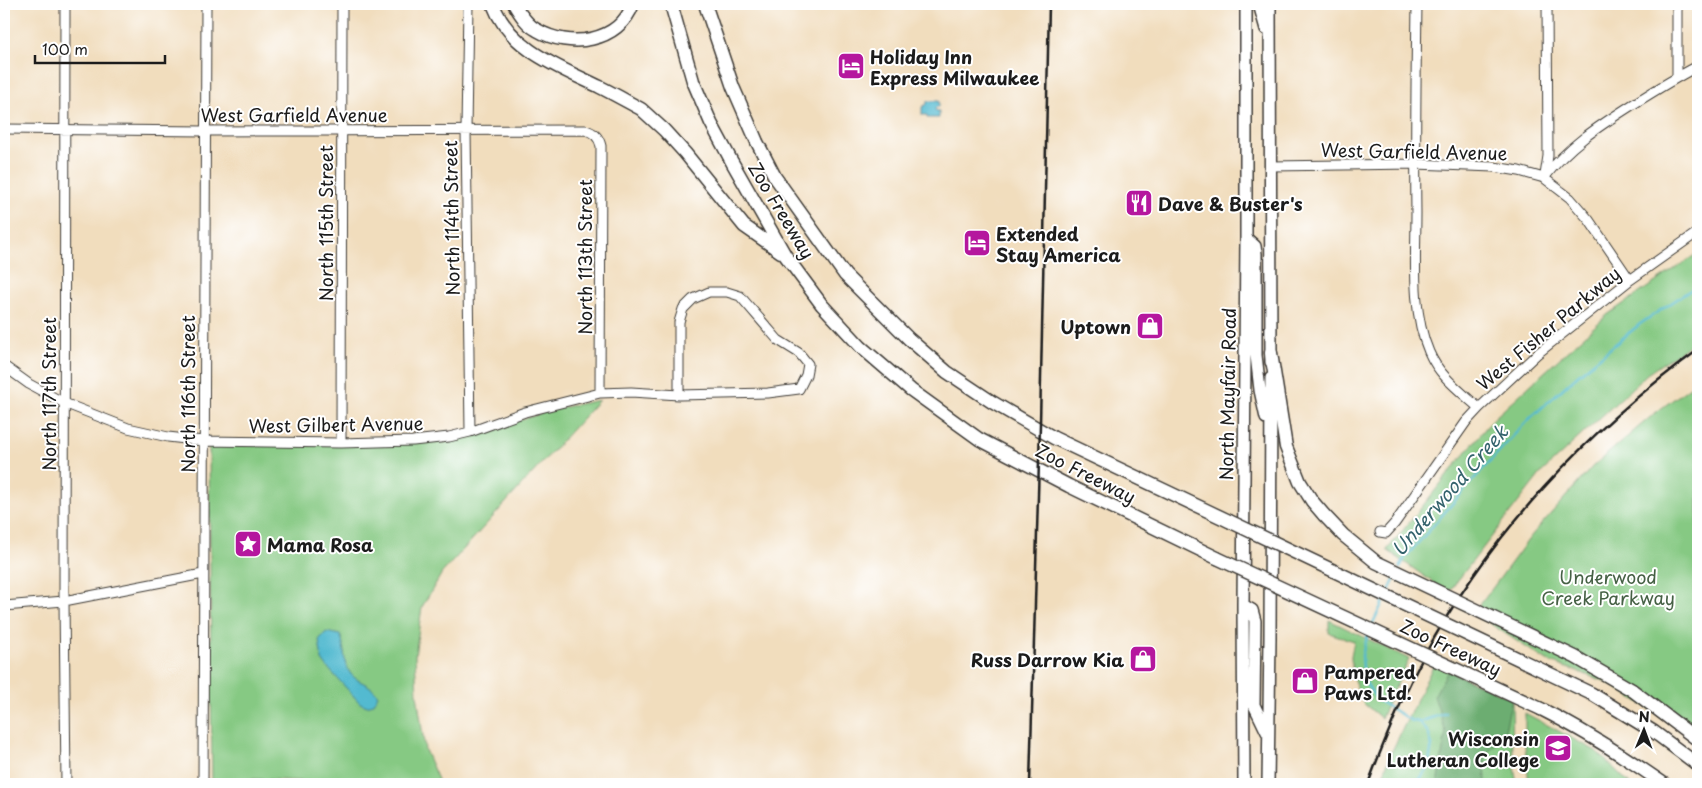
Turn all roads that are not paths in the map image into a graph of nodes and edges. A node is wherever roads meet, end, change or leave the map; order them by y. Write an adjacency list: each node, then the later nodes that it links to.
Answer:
1 (65, 4): 20 (street, North 117th Street)
2 (206, 4): 24 (street, North 116th Street)
3 (342, 4): 21 (street, North 115th Street)
4 (468, 4): 22 (street, North 114th Street)
5 (493, 4): 30 (highway)
6 (514, 4): 7 (highway)
7 (633, 4)
8 (671, 4): 30 (highway, Zoo Freeway)
9 (705, 4): 49 (highway, Zoo Freeway, bridge)
10 (1246, 4): 29 (main road, North Mayfair Road)
11 (1259, 4): 16 (main road)
12 (1270, 4): 16 (main road)
13 (1417, 4): 25 (street)
14 (1547, 4): 27 (street)
15 (1677, 4): 18 (street)
16 (1270, 42): 26 (main road)
17 (1698, 66): 18 (street)
18 (1677, 77): 27 (street)
19 (4, 128): 20 (street, West Garfield Avenue)
20 (65, 128): 24 (street, West Garfield Avenue); 36 (street, North 117th Street)
21 (342, 129): 22 (street, West Garfield Avenue); 24 (street, West Garfield Avenue); 41 (street, North 115th Street)
22 (466, 130): 23 (street, West Garfield Avenue); 38 (street, North 114th Street)
23 (585, 130): 34 (street, North 113th Street)
24 (205, 131): 39 (street, North 116th Street)
25 (1416, 164): 26 (street, West Garfield Avenue); 27 (street, West Garfield Avenue); 37 (street)
26 (1271, 166): 32 (main road)
27 (1544, 178): 31 (street)
28 (1698, 232): 31 (street, West Fisher Parkway)
29 (1246, 238): 40 (main road); 45 (main road, North Mayfair Road)
30 (785, 255): 54 (highway, Zoo Freeway, bridge)
31 (1630, 280): 37 (street, West Fisher Parkway)
32 (1271, 353): 40 (main road); 48 (highway, bridge)
33 (4, 366): 36 (street, West Gilbert Avenue)
34 (600, 393): 35 (street, West Gilbert Avenue); 38 (street, West Gilbert Avenue)
35 (679, 395): 35 (street, West Gilbert Avenue)
36 (64, 403): 39 (street, West Gilbert Avenue); 44 (street, North 117th Street)
37 (1479, 408): 42 (street, West Fisher Parkway)
38 (470, 432): 41 (street, West Gilbert Avenue)
39 (203, 441): 41 (street, West Gilbert Avenue); 43 (street, North 116th Street)
40 (1271, 442): 47 (main road)
41 (341, 443)
42 (1380, 532)
43 (203, 574): 44 (street); 52 (street, North 116th Street)
44 (64, 601): 46 (street); 51 (street, North 117th Street)
45 (1243, 605): 47 (main road); 50 (main road, North Mayfair Road)
46 (4, 606)
47 (1268, 735): 53 (main road)
48 (1698, 740)
49 (1698, 765)
50 (1245, 782)
51 (66, 784)
52 (203, 784)
53 (1268, 784)
54 (1664, 784)

